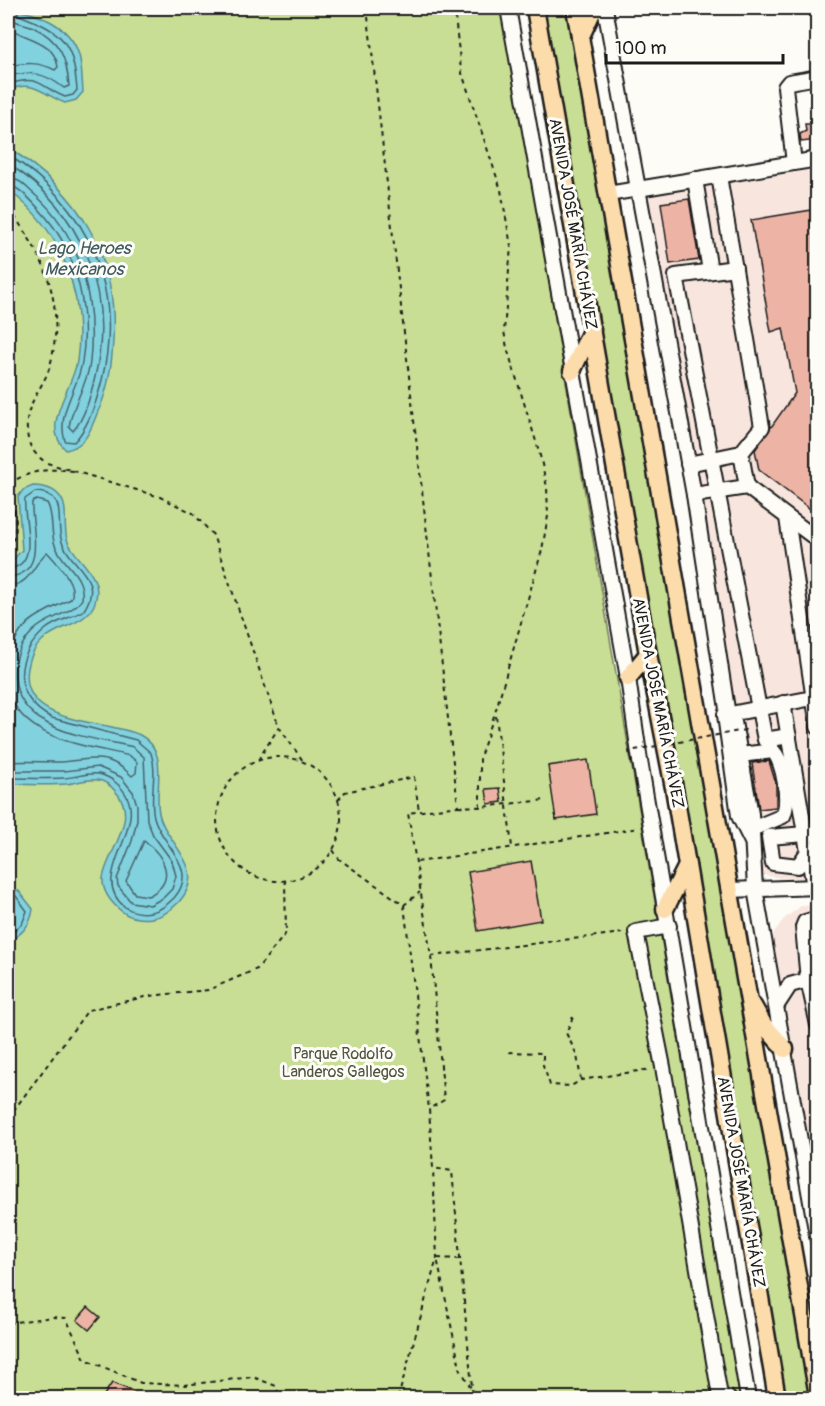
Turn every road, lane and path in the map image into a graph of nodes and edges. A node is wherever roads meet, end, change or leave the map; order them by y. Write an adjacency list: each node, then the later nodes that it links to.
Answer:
1 (367, 8): 53 (path)
2 (454, 8): 41 (path)
3 (508, 8): 22 (street, AVENIDA JOSÉ MARÍA CHÁVEZ)
4 (535, 8): 21 (main road, AVENIDA JOSÉ MARÍA CHÁVEZ)
5 (575, 8): 8 (main road)
6 (594, 8): 8 (main road)
7 (605, 8): 14 (street)
8 (580, 38): 15 (main road)
9 (818, 77): 11 (street)
10 (818, 159): 11 (street)
11 (794, 163): 12 (street)
12 (719, 176): 13 (street); 17 (street)
13 (695, 179): 14 (street); 18 (street)
14 (639, 188): 15 (street); 20 (street)
15 (608, 194): 67 (main road)
16 (8, 209): 26 (path)
17 (735, 268): 18 (street); 23 (street)
18 (710, 271): 19 (street)
19 (676, 276): 20 (street); 24 (street)
20 (656, 279): 25 (street)
21 (592, 329): 22 (main road); 35 (main road, AVENIDA JOSÉ MARÍA CHÁVEZ)
22 (572, 371): 36 (street, AVENIDA JOSÉ MARÍA CHÁVEZ)
23 (741, 453): 24 (street); 27 (street)
24 (711, 460): 25 (street); 30 (street)
25 (688, 464): 31 (street)
26 (84, 472): 28 (path); 43 (path)
27 (747, 487): 30 (street); 32 (street)
28 (12, 490): 29 (path); 34 (path)
29 (8, 492)
30 (717, 492): 31 (street); 39 (street)
31 (694, 495): 40 (street)
32 (787, 518): 33 (street); 37 (street)
33 (818, 540)
34 (8, 548)
35 (648, 654): 36 (main road); 63 (main road, AVENIDA JOSÉ MARÍA CHÁVEZ)
36 (628, 678): 56 (street, AVENIDA JOSÉ MARÍA CHÁVEZ)
37 (815, 698): 38 (street); 42 (street)
38 (783, 702): 39 (street); 44 (street)
39 (758, 707): 40 (street); 44 (street)
40 (728, 712): 46 (street); 57 (street)
41 (495, 713): 52 (path); 54 (path)
42 (817, 726)
43 (279, 727): 47 (path); 48 (path)
44 (789, 736): 58 (street)
45 (747, 741): 49 (path, bridge)
46 (740, 755): 57 (street); 57 (street)
47 (258, 760): 48 (path); 64 (path)
48 (303, 761): 50 (path)
49 (631, 763)
50 (338, 800): 55 (path); 61 (path)
51 (545, 800): 52 (path)
52 (506, 804): 54 (path); 59 (path)
53 (458, 806): 54 (path); 55 (path)
54 (480, 807)
55 (419, 811): 62 (path)
56 (651, 827): 59 (path); 70 (street, AVENIDA JOSÉ MARÍA CHÁVEZ)
57 (749, 833): 66 (street)
58 (812, 834): 60 (street); 60 (street)
59 (512, 848): 62 (path)
60 (810, 849): 65 (street)
61 (333, 850): 64 (path); 69 (path)
62 (416, 862): 68 (path)
63 (687, 866): 70 (main road); 100 (main road, AVENIDA JOSÉ MARÍA CHÁVEZ)
64 (285, 881): 85 (path)
65 (816, 887): 66 (street)
66 (755, 889): 67 (street); 77 (street)
67 (729, 890): 76 (main road)
68 (420, 892): 69 (path); 74 (path)
69 (404, 905): 84 (path)
70 (665, 909): 72 (street, AVENIDA JOSÉ MARÍA CHÁVEZ)
71 (818, 918): 75 (street)
72 (669, 926): 73 (street); 99 (street, AVENIDA JOSÉ MARÍA CHÁVEZ)
73 (629, 933): 74 (path); 82 (street)
74 (431, 956): 84 (path)
75 (813, 980): 77 (street); 79 (street)
76 (747, 991): 80 (main road); 94 (main road)
77 (777, 1005): 80 (street)
78 (573, 1017): 83 (path)
79 (818, 1025)
80 (785, 1049): 86 (street)
81 (509, 1052): 83 (path)
82 (663, 1067): 83 (path); 98 (street)
83 (581, 1080)
84 (429, 1109): 88 (path)
85 (8, 1118)
86 (804, 1158): 87 (street); 89 (street)
87 (818, 1164)
88 (433, 1168): 90 (path); 91 (path)
89 (817, 1236)
90 (437, 1258): 91 (path); 93 (path); 96 (path)
91 (460, 1259): 93 (path)
92 (8, 1323): 95 (path)
93 (472, 1390): 97 (path)
94 (818, 1395)
95 (280, 1398)
96 (398, 1398)
97 (473, 1398)
98 (728, 1398)
99 (748, 1398)
100 (777, 1398)

